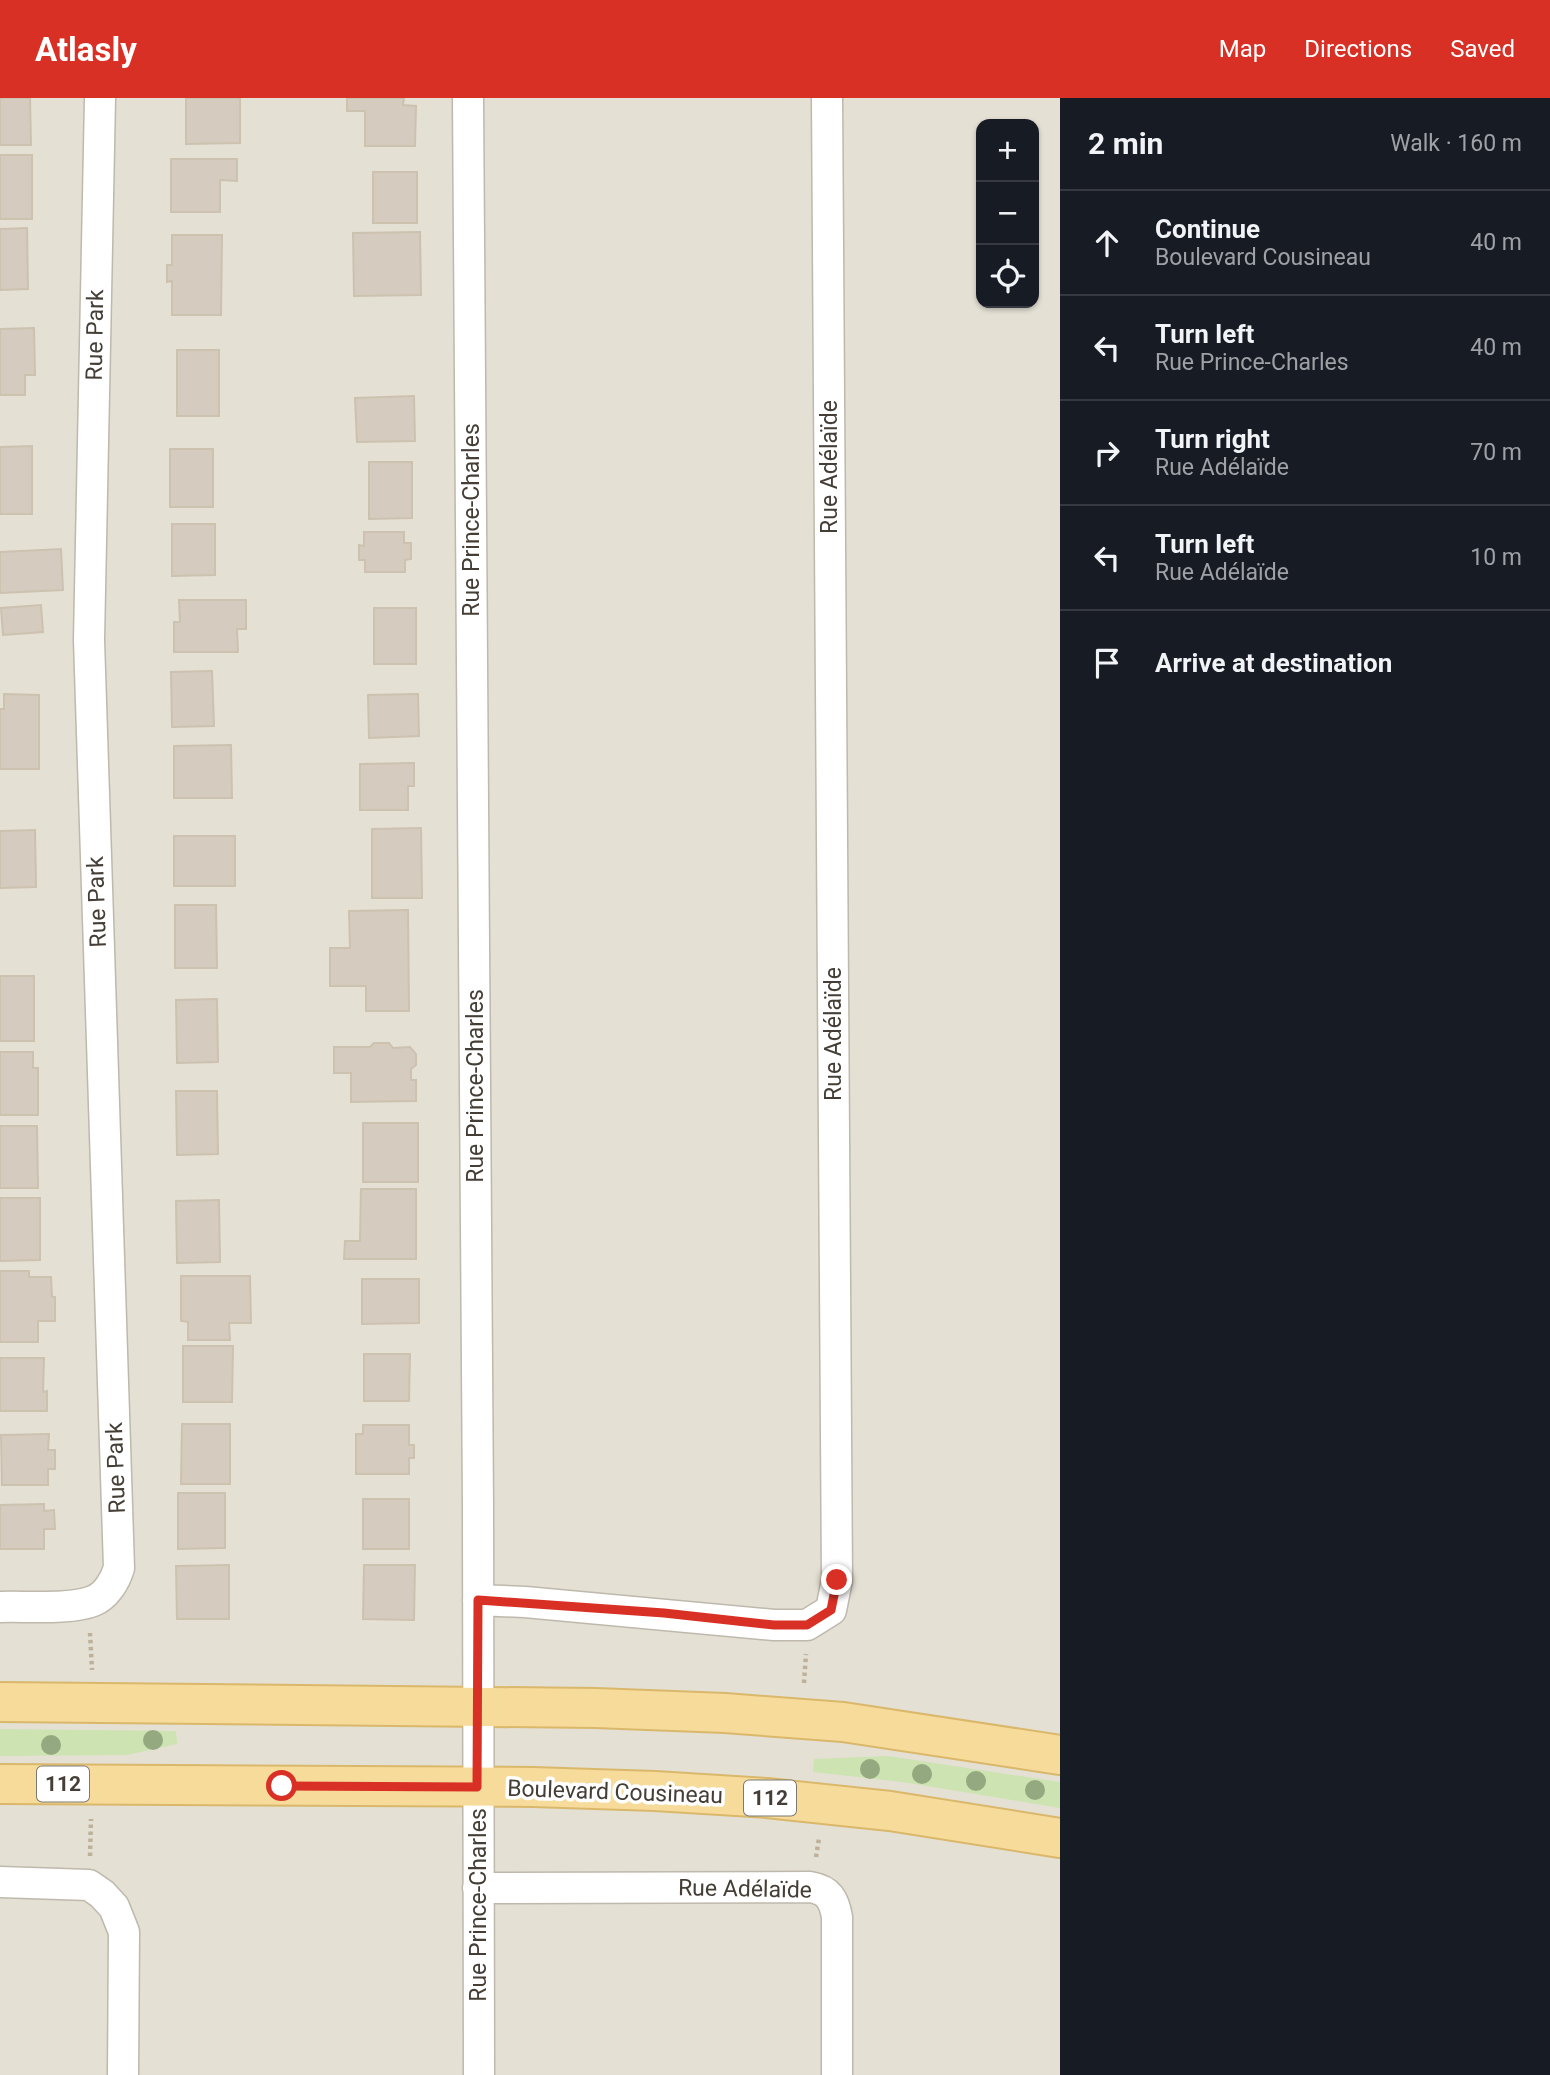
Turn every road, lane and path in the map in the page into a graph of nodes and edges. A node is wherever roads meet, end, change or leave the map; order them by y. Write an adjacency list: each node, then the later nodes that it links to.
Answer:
1 (100, 98): 5 (street, Rue Park)
2 (468, 98): 4 (street, Rue Prince-Charles)
3 (827, 98): 4 (street, Rue Adélaïde)
4 (478, 1600): 11 (street, Rue Prince-Charles)
5 (0, 1607)
6 (90, 1630): 8 (path)
7 (807, 1643): 9 (path)
8 (92, 1671)
9 (804, 1688)
10 (0, 1702): 11 (main road)
11 (477, 1706): 12 (main road); 14 (street, Rue Prince-Charles)
12 (1060, 1755)
13 (0, 1784): 14 (main road, Boulevard Cousineau / 112)
14 (477, 1787): 17 (main road, Boulevard Cousineau / 112); 21 (street, Rue Prince-Charles)
15 (91, 1815): 18 (path)
16 (820, 1833): 19 (path)
17 (1060, 1838)
18 (90, 1867)
19 (815, 1869)
20 (0, 1882): 22 (street)
21 (478, 1888): 23 (street, Rue Prince-Charles); 24 (street, Rue Adélaïde)
22 (123, 2075)
23 (479, 2075)
24 (837, 2075)

